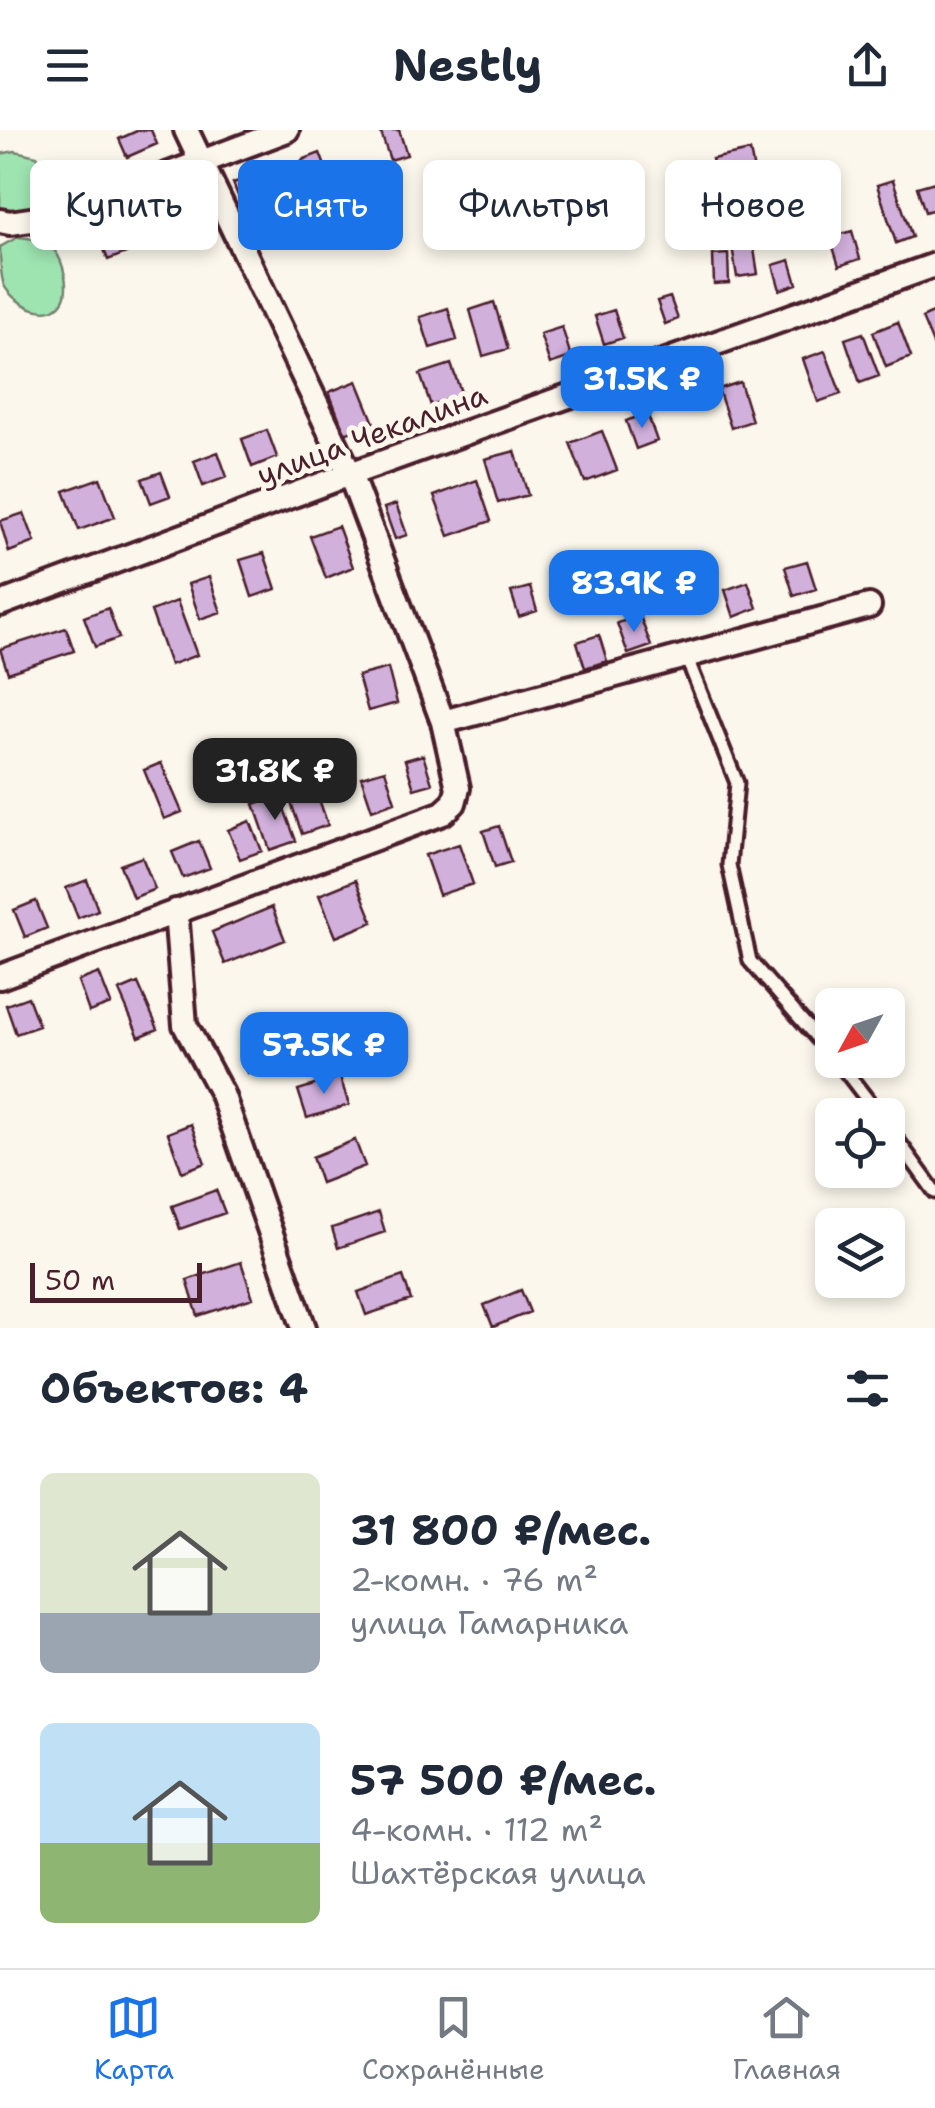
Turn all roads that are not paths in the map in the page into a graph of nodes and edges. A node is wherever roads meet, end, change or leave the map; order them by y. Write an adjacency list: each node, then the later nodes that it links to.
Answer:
1 (186, 130): 3 (street)
2 (288, 130): 3 (street)
3 (202, 160)
4 (218, 194): 8 (street)
5 (30, 220): 6 (street)
6 (0, 221)
7 (935, 265): 8 (street, улица Чекалина)
8 (350, 474): 9 (street, улица Чекалина); 12 (street)
9 (0, 604)
10 (869, 606): 11 (street)
11 (686, 656): 12 (street); 15 (lane)
12 (443, 722): 13 (street)
13 (176, 911): 14 (street); 20 (street)
14 (0, 977)
15 (815, 1035)
16 (850, 1078): 17 (lane)
17 (866, 1098)
18 (905, 1151): 19 (lane)
19 (935, 1192)
20 (304, 1328)

